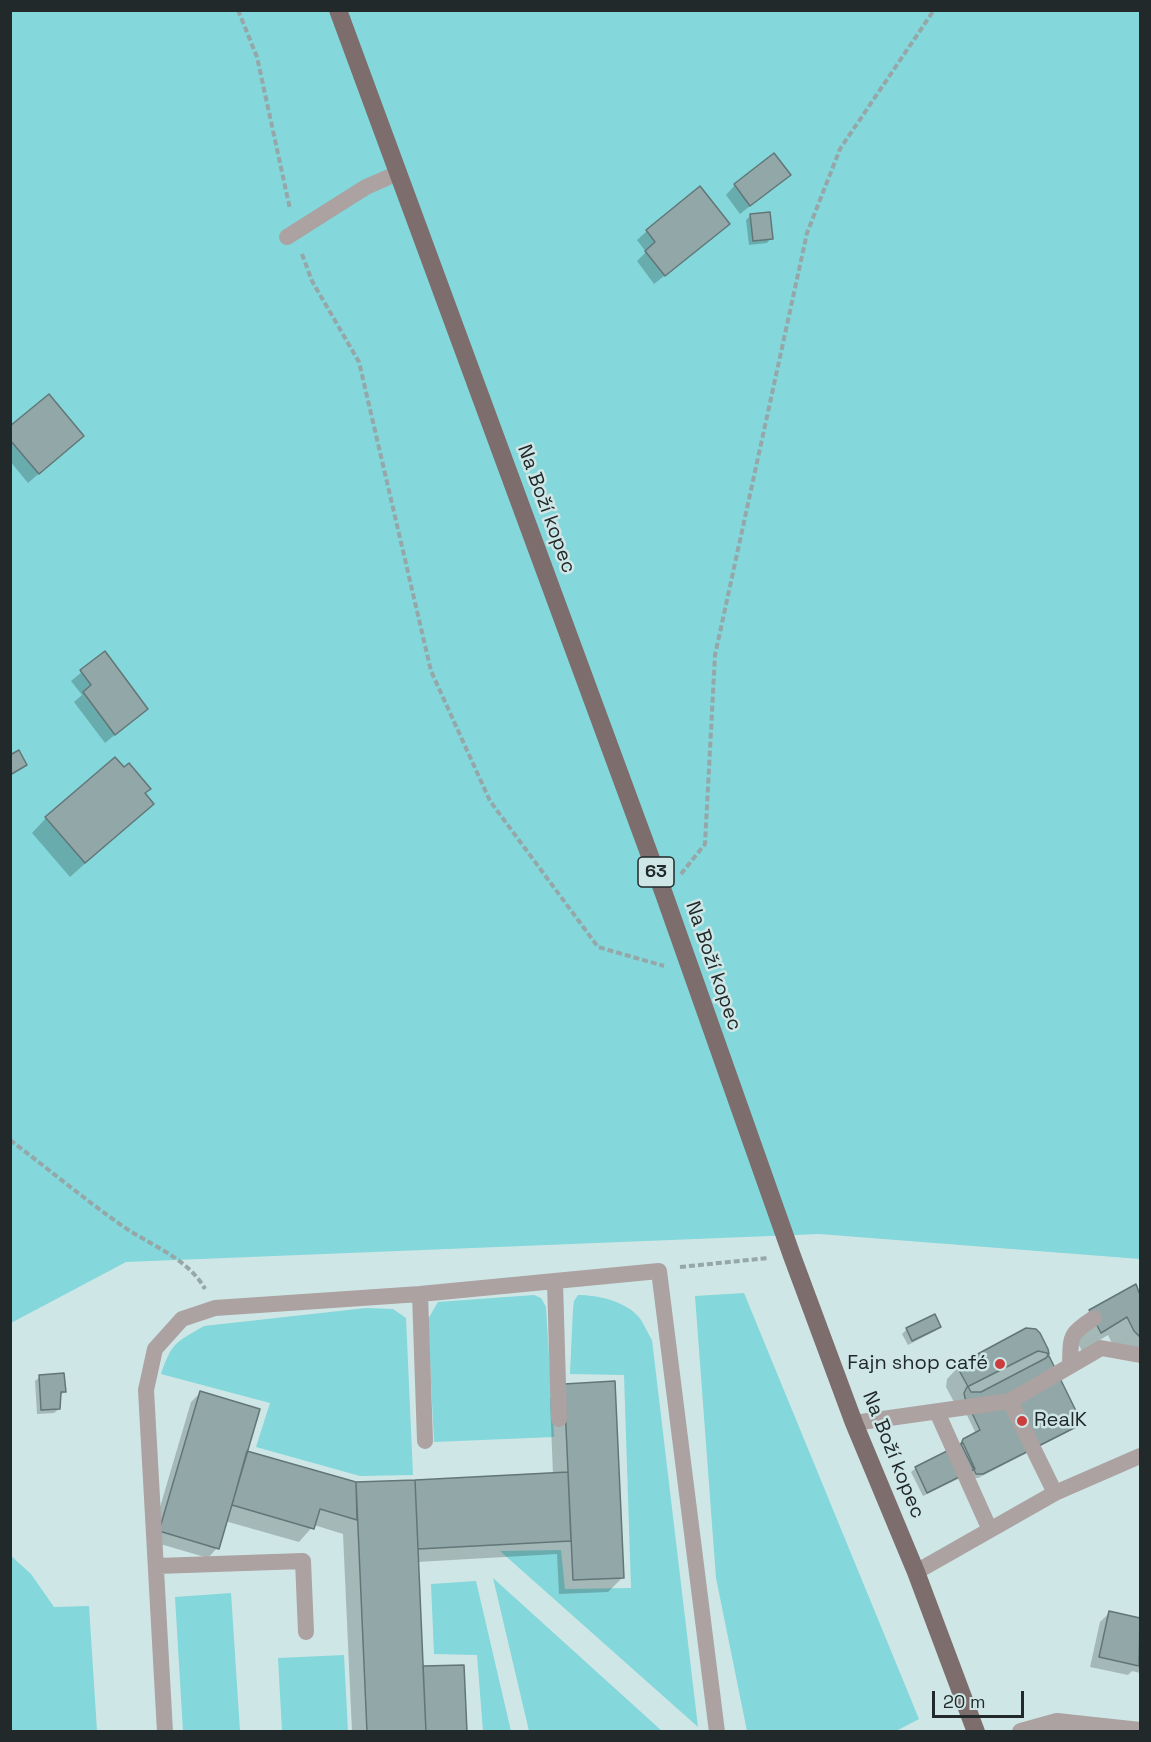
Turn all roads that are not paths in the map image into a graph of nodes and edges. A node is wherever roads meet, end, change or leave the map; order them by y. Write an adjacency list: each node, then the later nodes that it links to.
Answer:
1 (338, 10): 2 (main road, Na Boží kopec / 63)
2 (398, 173): 3 (lane); 12 (main road, Na Boží kopec / 63)
3 (291, 235)
4 (555, 1282): 5 (lane); 11 (lane); 21 (lane)
5 (420, 1294): 13 (lane); 17 (lane)
6 (1094, 1318): 8 (lane)
7 (1140, 1355): 8 (lane)
8 (1070, 1365): 9 (lane)
9 (1010, 1401): 10 (lane); 15 (lane)
10 (936, 1412): 12 (lane); 16 (lane)
11 (559, 1419)
12 (854, 1423): 18 (main road, Na Boží kopec / 63)
13 (425, 1441)
14 (1140, 1456): 15 (lane)
15 (1055, 1493): 16 (lane)
16 (990, 1530): 18 (lane)
17 (157, 1566): 19 (lane); 20 (lane)
18 (916, 1572): 22 (main road, Na Boží kopec / 63)
19 (306, 1632)
20 (165, 1731)
21 (717, 1731)
22 (976, 1731)
23 (1021, 1731): 24 (street)
24 (1140, 1731)

